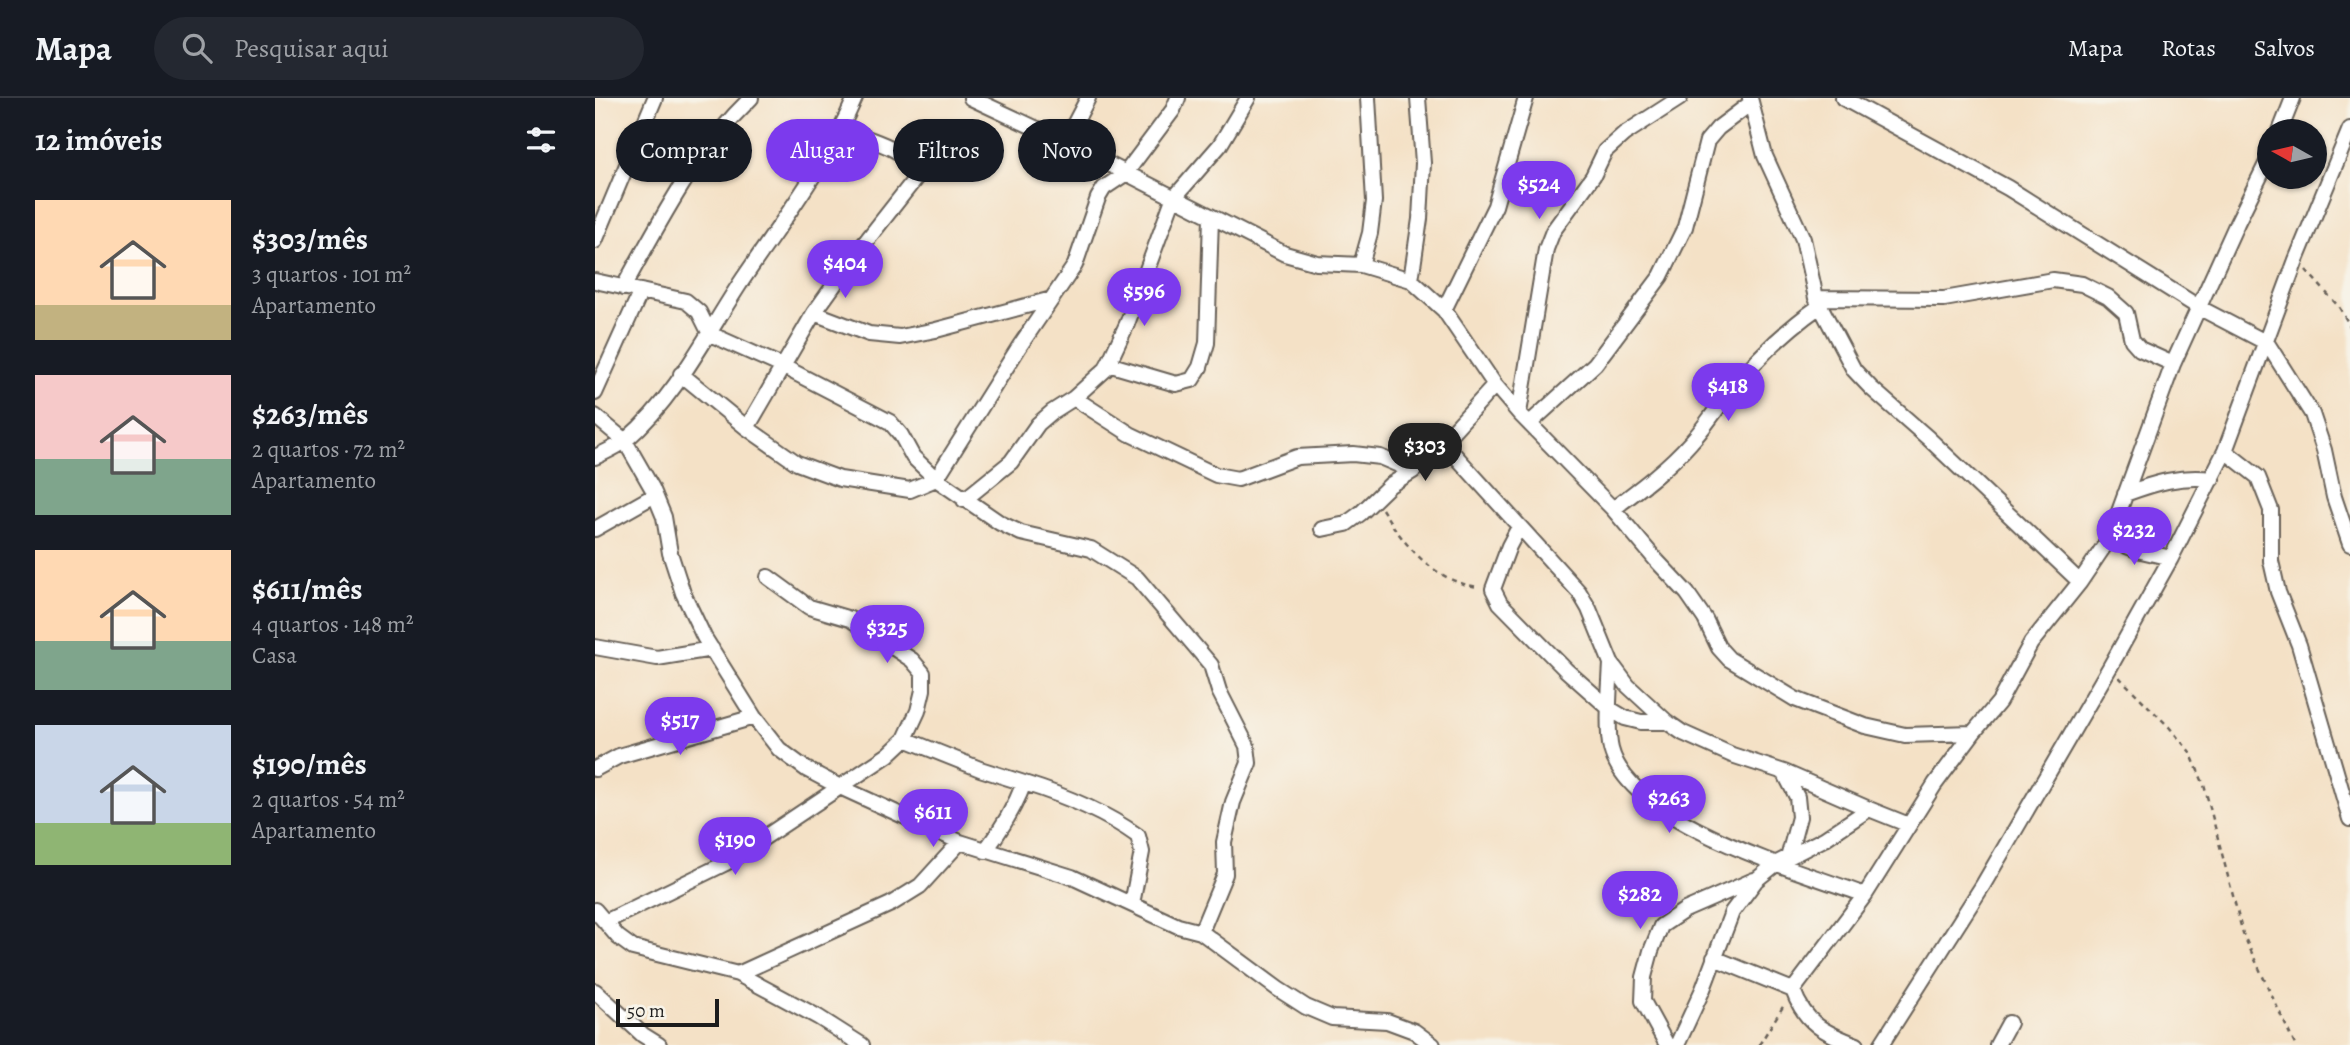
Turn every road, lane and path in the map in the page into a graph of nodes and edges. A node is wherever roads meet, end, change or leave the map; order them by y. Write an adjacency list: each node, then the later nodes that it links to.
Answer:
1 (655, 98): 28 (street)
2 (751, 98): 33 (street)
3 (855, 98): 16 (street)
4 (971, 98): 15 (street)
5 (1088, 98): 18 (street)
6 (1178, 98): 23 (street)
7 (1248, 98): 26 (street)
8 (1368, 98): 30 (street)
9 (1418, 98): 31 (street)
10 (1526, 98): 38 (street)
11 (1680, 98): 51 (street)
12 (1843, 98): 37 (street)
13 (2293, 98): 19 (street)
14 (1750, 101): 36 (street); 51 (street)
15 (1000, 104): 17 (street)
16 (846, 119)
17 (1026, 119)
18 (1077, 119)
19 (2285, 119)
20 (2350, 129): 29 (street)
21 (879, 144): 39 (street)
22 (1116, 169): 23 (street)
23 (1125, 174): 26 (street); 35 (street)
24 (807, 182): 41 (street)
25 (2257, 182): 37 (street)
26 (1173, 199): 27 (street); 43 (street)
27 (1211, 218): 30 (street); 43 (street)
28 (595, 241)
29 (2296, 260): 40 (path); 42 (street)
30 (1361, 265): 31 (street)
31 (1411, 280): 38 (street)
32 (595, 281): 33 (street)
33 (623, 288): 34 (street)
34 (641, 291): 41 (street); 48 (street)
35 (1052, 299): 39 (street); 58 (street)
36 (1818, 302): 44 (street); 64 (street); 72 (street)
37 (2200, 308): 42 (street); 44 (street)
38 (1444, 310): 47 (street)
39 (814, 313): 45 (street)
40 (2350, 326)
41 (710, 334): 45 (street); 46 (street)
42 (2267, 343): 55 (street); 69 (street)
43 (1108, 364): 49 (street)
44 (2173, 365): 60 (street)
45 (782, 366): 52 (street); 58 (street)
46 (681, 374): 52 (street); 53 (street)
47 (1495, 385): 51 (street); 54 (street)
48 (595, 393)
49 (1074, 398): 57 (street); 63 (street)
50 (595, 416): 53 (street)
51 (1525, 418): 64 (street)
52 (747, 428): 58 (street)
53 (625, 441): 56 (street); 61 (street)
54 (1443, 442): 57 (street); 65 (street)
55 (2225, 451): 59 (street); 88 (street)
56 (595, 457)
57 (1413, 471): 62 (street)
58 (936, 479): 63 (street)
59 (2212, 479): 60 (street); 70 (street)
60 (2125, 494): 68 (street)
61 (655, 495): 66 (street); 75 (street)
62 (1375, 497): 67 (street); 73 (path)
63 (964, 500): 98 (street)
64 (1613, 509): 81 (street)
65 (1519, 527): 73 (street); 76 (street)
66 (595, 529)
67 (1322, 529)
68 (2109, 539): 70 (street); 72 (street)
69 (2350, 544)
70 (2171, 558): 77 (street)
71 (768, 577): 82 (street)
72 (2080, 582): 81 (street)
73 (1493, 589): 78 (street)
74 (595, 646): 75 (street)
75 (712, 649): 79 (street)
76 (1611, 663): 78 (street); 80 (street)
77 (2110, 667): 111 (street); 113 (path)
78 (1609, 709): 80 (street); 92 (street)
79 (754, 717): 83 (street); 86 (street)
80 (1667, 722): 84 (street)
81 (1973, 733): 89 (street)
82 (905, 739): 85 (street); 86 (street)
83 (595, 769)
84 (1784, 772): 87 (street); 92 (street)
85 (1024, 783): 91 (street); 95 (street)
86 (840, 787): 90 (street); 97 (street)
87 (1869, 809): 89 (street); 92 (street)
88 (2350, 819)
89 (1909, 825): 94 (street)
90 (960, 842): 91 (street); 100 (street)
91 (985, 851): 95 (street)
92 (1782, 860): 93 (street); 94 (street)
93 (1756, 880): 99 (street); 107 (street)
94 (1865, 895): 101 (street)
95 (1132, 904): 98 (street)
96 (595, 910): 97 (street)
97 (605, 922): 100 (street)
98 (1201, 932): 106 (street)
99 (1714, 958): 101 (street); 108 (street)
100 (738, 974): 105 (street)
101 (1793, 990): 109 (path); 110 (street)
102 (595, 991): 104 (street)
103 (2009, 1023): 112 (street)
104 (659, 1045)
105 (862, 1045)
106 (1433, 1045)
107 (1667, 1045)
108 (1677, 1045)
109 (1759, 1045)
110 (1857, 1045)
111 (1881, 1045)
112 (1997, 1045)
113 (2295, 1045)

